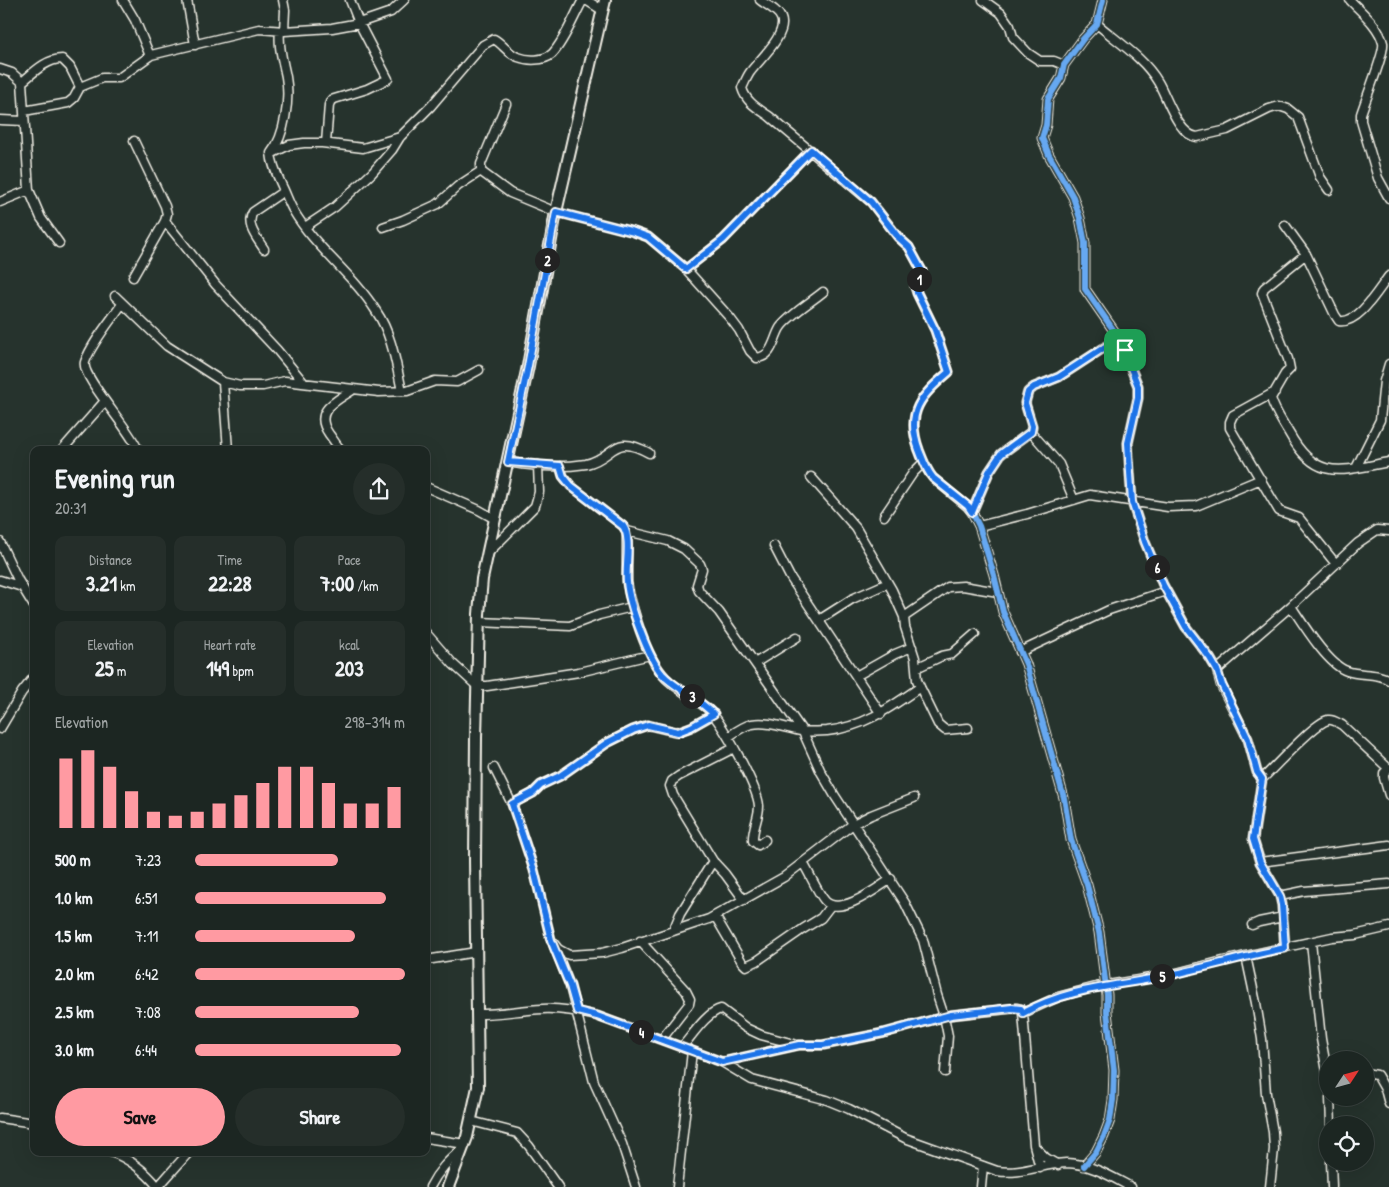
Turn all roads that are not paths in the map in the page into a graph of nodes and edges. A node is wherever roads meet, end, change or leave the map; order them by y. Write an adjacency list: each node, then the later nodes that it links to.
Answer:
1 (123, 0): 17 (street)
2 (187, 0): 16 (street)
3 (283, 0): 14 (street)
4 (350, 0): 12 (street)
5 (404, 0): 12 (street)
6 (585, 0): 11 (street); 26 (street)
7 (760, 0): 29 (street)
8 (983, 0): 18 (street)
9 (1103, 0): 13 (street)
10 (1350, 0): 15 (street)
11 (603, 5): 37 (main road)
12 (359, 23): 14 (street); 28 (street)
13 (1097, 24): 18 (street); 33 (street)
14 (282, 31): 16 (street); 30 (street)
15 (1386, 44): 35 (street)
16 (195, 45): 17 (street)
17 (150, 56): 21 (street)
18 (1064, 65): 51 (street)
19 (0, 69): 20 (street)
20 (22, 82): 21 (street); 23 (street)
21 (80, 87): 23 (street)
22 (506, 104): 31 (street)
23 (24, 111): 25 (street)
24 (0, 120): 25 (street)
25 (24, 121): 32 (street)
26 (400, 137): 28 (street); 40 (street)
27 (134, 141): 38 (street)
28 (326, 143): 30 (street)
29 (811, 150): 45 (street); 67 (street)
30 (272, 153): 34 (street)
31 (481, 171): 37 (street); 41 (street)
32 (29, 190): 36 (street); 42 (street)
33 (1329, 190)
34 (284, 191): 40 (street); 43 (street)
35 (1389, 198)
36 (0, 202)
37 (556, 212): 45 (street); 66 (main road)
38 (165, 221): 47 (street); 55 (street)
39 (1285, 225): 44 (street)
40 (305, 227): 57 (street)
41 (383, 227)
42 (59, 243)
43 (264, 249)
44 (1306, 254): 46 (street); 58 (street)
45 (686, 269): 48 (street)
46 (1389, 276)
47 (133, 277)
48 (823, 292)
49 (115, 296): 50 (street)
50 (122, 304): 54 (street); 59 (street)
51 (1119, 338): 60 (street); 76 (street)
52 (1389, 364): 71 (street)
53 (479, 370): 57 (street)
54 (224, 382): 55 (street); 63 (street)
55 (304, 382): 56 (street)
56 (354, 389): 57 (street); 64 (street)
57 (402, 391)
58 (1274, 392): 71 (street); 73 (street)
59 (105, 401): 61 (street); 62 (street)
60 (1031, 432): 75 (street); 77 (street)
61 (66, 446)
62 (136, 446)
63 (228, 446)
64 (338, 446)
65 (649, 453): 70 (street)
66 (508, 462): 69 (street); 79 (main road)
67 (924, 462): 77 (street); 78 (street)
68 (1389, 462): 71 (street)
69 (538, 465): 70 (street); 85 (street)
70 (560, 466): 81 (street)
71 (1356, 468)
72 (811, 477): 88 (street)
73 (1261, 480): 76 (street); 86 (street)
74 (430, 489): 79 (street)
75 (1074, 500): 76 (street); 80 (street)
76 (1132, 502): 90 (street)
77 (972, 512): 80 (street)
78 (884, 516)
79 (495, 519): 85 (main road)
80 (979, 526): 91 (street)
81 (627, 530): 94 (street); 104 (street)
82 (1389, 531): 86 (street)
83 (0, 542): 89 (street)
84 (774, 546): 96 (street)
85 (486, 555): 97 (main road)
86 (1336, 564): 93 (street)
87 (0, 580): 89 (street)
88 (888, 583): 95 (street); 96 (street)
89 (22, 587): 92 (street)
90 (1166, 591): 102 (street); 106 (street)
91 (998, 592): 95 (street); 102 (street)
92 (30, 600)
93 (1292, 606): 106 (street); 108 (street)
94 (632, 607): 97 (street); 103 (street)
95 (904, 616): 101 (street)
96 (819, 620): 107 (street)
97 (479, 622): 110 (main road)
98 (975, 634): 105 (street)
99 (797, 637): 104 (street)
100 (430, 638): 110 (street)
101 (912, 646): 105 (street); 107 (street)
102 (1020, 652): 148 (street)
103 (650, 655): 110 (street); 112 (street)
104 (755, 663): 116 (street)
105 (916, 668): 111 (street)
106 (1217, 670): 121 (street)
107 (856, 676): 113 (street)
108 (1389, 680)
109 (30, 682): 115 (street)
110 (477, 686): 145 (main road)
111 (920, 687): 113 (street); 114 (street)
112 (714, 714): 117 (street); 124 (street)
113 (881, 714): 116 (street)
114 (968, 728)
115 (0, 729)
116 (803, 732): 117 (street); 125 (street)
117 (728, 737): 118 (street)
118 (734, 748): 126 (street); 128 (street)
119 (494, 768): 124 (street)
120 (1389, 768): 121 (street); 122 (street)
121 (1262, 779): 129 (street)
122 (1389, 795)
123 (914, 798): 125 (street)
124 (512, 804): 143 (street)
125 (852, 824): 130 (street); 131 (street)
126 (765, 840)
127 (1389, 845): 129 (street)
128 (712, 861): 134 (street); 140 (street)
129 (1260, 862): 133 (street)
130 (803, 863): 134 (street); 135 (street)
131 (890, 879): 135 (street); 152 (street)
132 (1389, 884): 133 (street)
133 (1280, 896): 137 (street)
134 (744, 900): 136 (street)
135 (831, 905): 136 (street)
136 (715, 916): 140 (street)
137 (1283, 918): 138 (street); 144 (street)
138 (1252, 925)
139 (1389, 927): 142 (street)
140 (672, 931): 141 (street)
141 (640, 941): 143 (street); 153 (street)
142 (1311, 942): 144 (street); 157 (street)
143 (553, 944): 149 (street)
144 (1285, 948): 146 (street)
145 (476, 952): 147 (street); 151 (main road)
146 (1246, 956): 148 (street); 183 (street)
147 (430, 959)
148 (1106, 986): 150 (street); 172 (street)
149 (577, 1011): 151 (street); 153 (street); 179 (street)
150 (1023, 1013): 152 (street); 166 (street)
151 (478, 1014): 163 (main road)
152 (944, 1016): 154 (street); 159 (street)
153 (662, 1039): 155 (street)
154 (799, 1045): 155 (street); 158 (street)
155 (682, 1047): 156 (street)
156 (692, 1051): 158 (street); 180 (street)
157 (1323, 1051)
158 (722, 1062): 171 (street)
159 (945, 1072)
160 (1374, 1074): 161 (street)
161 (1389, 1104)
162 (0, 1118): 164 (street)
163 (471, 1121): 167 (main road); 178 (street)
164 (30, 1123)
165 (430, 1139): 167 (street)
166 (1034, 1145): 170 (street); 173 (street)
167 (463, 1147): 176 (street); 177 (main road)
168 (120, 1156): 175 (street)
169 (185, 1156): 175 (street)
170 (1058, 1165): 172 (street); 173 (street)
171 (983, 1166): 173 (street); 181 (street)
172 (1084, 1166): 182 (street)
173 (1040, 1168)
174 (1332, 1171): 184 (street)
175 (158, 1187)
176 (430, 1187)
177 (448, 1187)
178 (558, 1187)
179 (636, 1187)
180 (677, 1187)
181 (981, 1187)
182 (1131, 1187)
183 (1270, 1187)
184 (1332, 1187)

